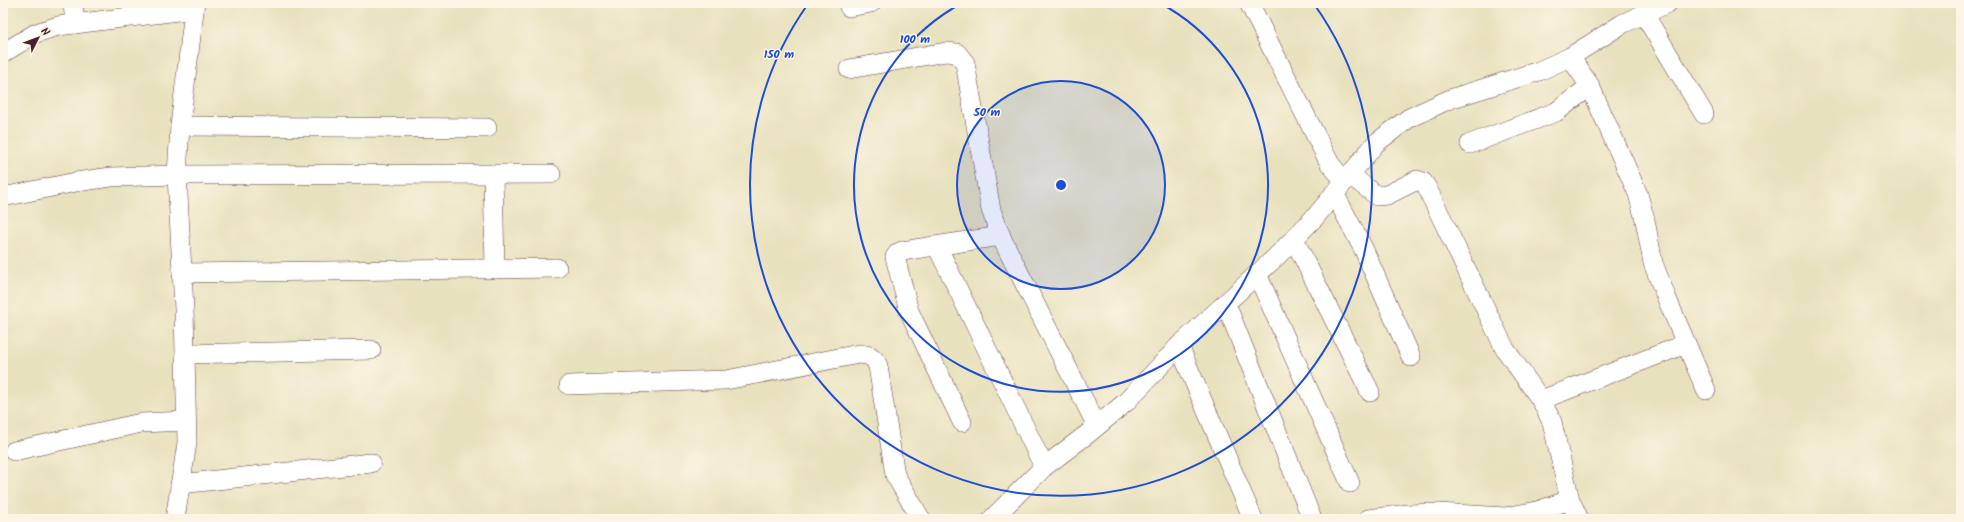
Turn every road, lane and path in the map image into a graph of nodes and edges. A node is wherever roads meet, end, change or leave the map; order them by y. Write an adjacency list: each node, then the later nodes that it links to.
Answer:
1 (73, 3): 9 (street)
2 (871, 3): 6 (street)
3 (1249, 3): 21 (street)
4 (1668, 3): 8 (street)
5 (194, 6): 7 (street); 15 (street)
6 (849, 7)
7 (127, 10): 9 (street)
8 (1644, 14): 11 (street); 14 (street)
9 (75, 24): 10 (street)
10 (3, 53)
11 (1570, 57): 13 (street); 21 (street)
12 (849, 68): 23 (street)
13 (1590, 86): 17 (street); 31 (street)
14 (1704, 114)
15 (180, 126): 16 (street); 20 (street)
16 (487, 128)
17 (1470, 144)
18 (493, 174): 19 (street); 20 (street); 27 (street)
19 (551, 174)
20 (177, 175): 22 (street); 28 (street)
21 (1343, 183): 24 (street); 35 (street); 39 (street)
22 (3, 197)
23 (1001, 236): 25 (street); 42 (street)
24 (1294, 239): 29 (street); 38 (street)
25 (937, 246): 41 (street); 45 (street)
26 (557, 268): 27 (street)
27 (495, 269): 28 (street)
28 (182, 273): 34 (street)
29 (1257, 274): 30 (street); 46 (street)
30 (1226, 304): 32 (street); 53 (street)
31 (1686, 344): 37 (street); 39 (street)
32 (1179, 346): 42 (street); 52 (street)
33 (371, 350): 34 (street)
34 (186, 354): 40 (street)
35 (1411, 357)
36 (569, 385): 50 (street)
37 (1706, 390)
38 (1370, 392)
39 (1541, 400): 48 (street)
40 (186, 421): 43 (street); 47 (street)
41 (962, 422)
42 (1097, 426): 45 (street)
43 (14, 451)
44 (371, 463): 47 (street)
45 (1044, 467): 51 (street)
46 (1350, 483)
47 (180, 484): 49 (street)
48 (1570, 500): 54 (street); 55 (street)
49 (175, 519)
50 (921, 519)
51 (992, 519)
52 (1253, 519)
53 (1312, 519)
54 (1368, 519)
55 (1579, 519)

